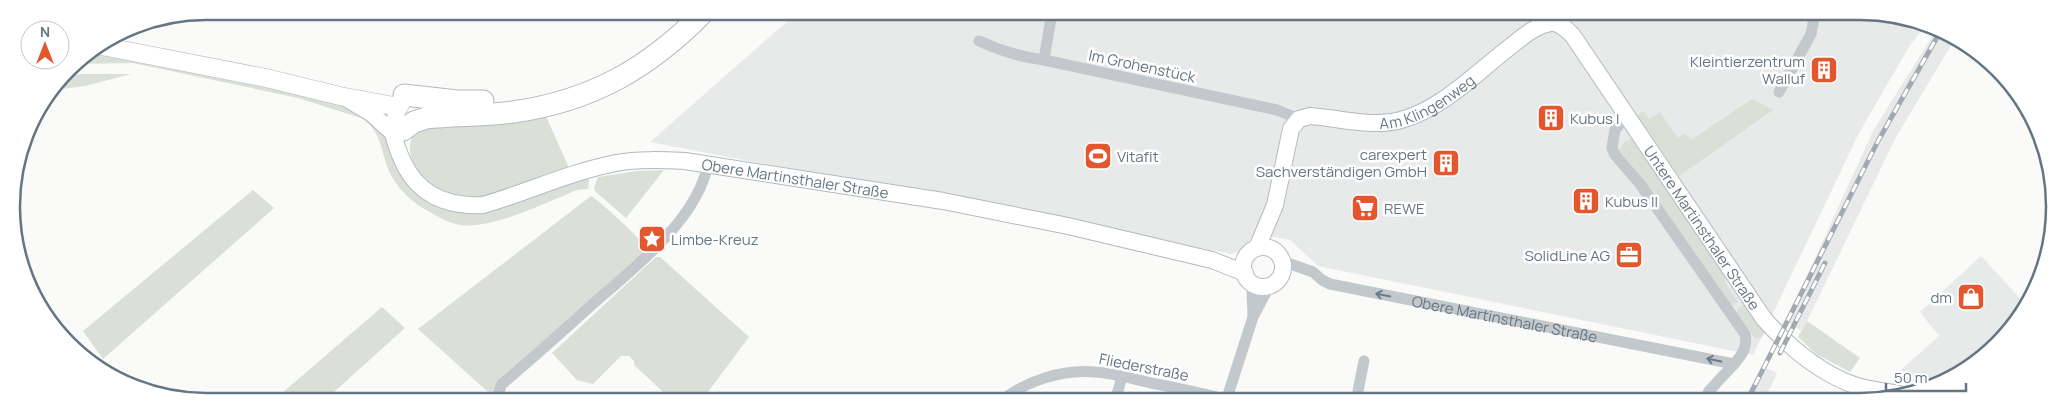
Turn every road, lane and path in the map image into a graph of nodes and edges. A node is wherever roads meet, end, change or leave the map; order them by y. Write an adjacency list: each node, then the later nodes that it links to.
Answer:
1 (676, 20): 12 (highway)
2 (695, 20): 13 (highway)
3 (1051, 20): 8 (street)
4 (1814, 20): 10 (street)
5 (1549, 21): 14 (street, Untere Martinsthaler Straße); 15 (street, Am Klingenweg)
6 (979, 41): 8 (street, Im Grohenstück)
7 (109, 47): 9 (main road)
8 (1044, 60): 15 (street, Im Grohenstück)
9 (266, 78): 11 (main road); 12 (main road)
10 (1779, 92)
11 (340, 96): 12 (main road); 16 (street)
12 (403, 104): 13 (highway); 16 (street, Obere Martinsthaler Straße)
13 (486, 114): 16 (highway)
14 (1627, 115): 26 (street); 28 (street, Untere Martinsthaler Straße)
15 (1299, 118): 18 (street)
16 (398, 131): 17 (street, Obere Martinsthaler Straße)
17 (708, 164): 21 (street, Obere Martinsthaler Straße); 29 (street)
18 (1275, 205): 19 (street); 20 (street)
19 (1252, 252): 20 (street); 21 (street, Obere Martinsthaler Straße); 22 (street)
20 (1279, 256): 23 (street); 26 (street, Obere Martinsthaler Straße, one-way to 20)
21 (1212, 260): 22 (street, Obere Martinsthaler Straße)
22 (1247, 277): 23 (street); 24 (street)
23 (1270, 285): 24 (street)
24 (1253, 317): 33 (street)
25 (1364, 361): 34 (street)
26 (1734, 364): 35 (street)
27 (1122, 377): 30 (street, Fliederstraße); 31 (street); 32 (street, Fliederstraße)
28 (1883, 391)
29 (499, 393)
30 (1013, 393)
31 (1117, 393)
32 (1201, 393)
33 (1229, 393)
34 (1358, 393)
35 (1708, 393)

